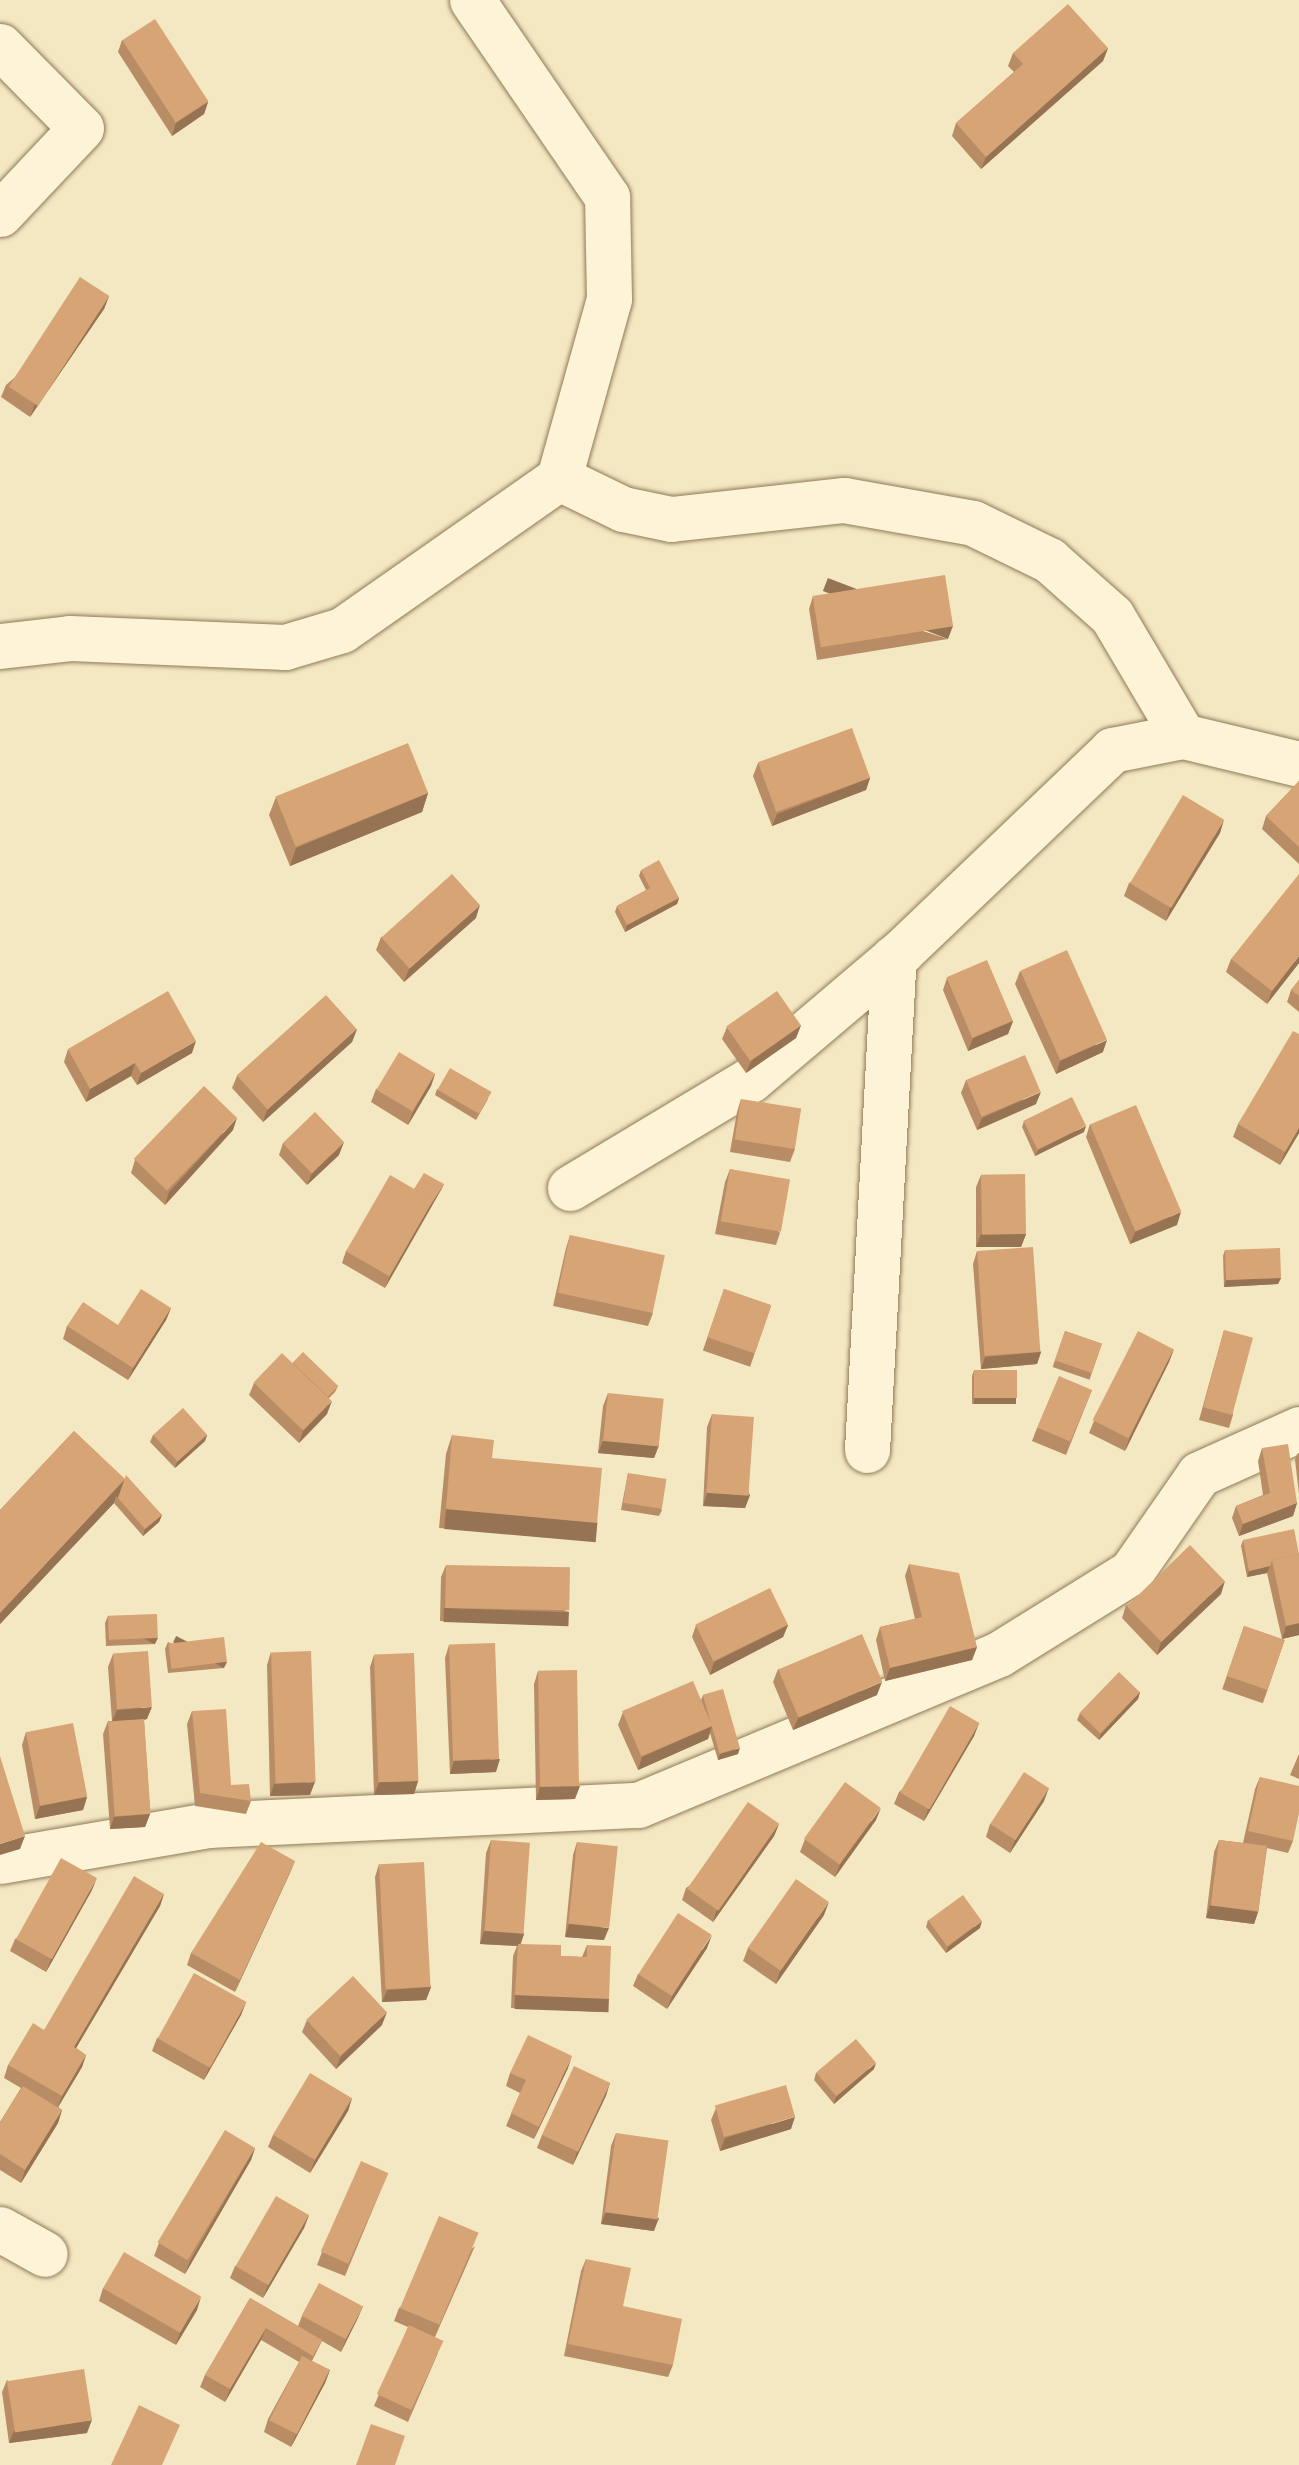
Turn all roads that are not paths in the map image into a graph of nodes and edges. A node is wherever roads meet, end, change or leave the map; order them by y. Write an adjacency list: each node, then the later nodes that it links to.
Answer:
1 (472, 0): 4 (street)
2 (0, 46): 3 (street)
3 (0, 214)
4 (559, 478): 5 (street); 6 (street)
5 (0, 646)
6 (1183, 736): 7 (street); 8 (street)
7 (1299, 764)
8 (894, 958): 9 (street); 11 (street)
9 (570, 1188)
10 (1299, 1429): 12 (street)
11 (867, 1450)
12 (0, 1861)
13 (0, 2229): 14 (street)
14 (44, 2254)

